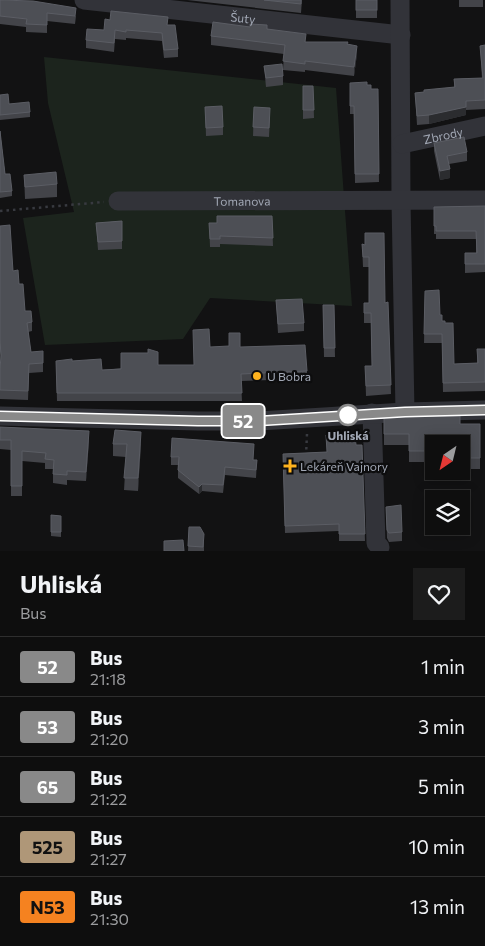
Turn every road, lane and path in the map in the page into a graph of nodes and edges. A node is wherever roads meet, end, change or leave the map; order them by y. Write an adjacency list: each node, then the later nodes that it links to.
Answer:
1 (84, 0): 3 (street, Šuty)
2 (400, 0): 3 (street)
3 (401, 36): 5 (street)
4 (485, 126): 5 (street, Zbrody)
5 (402, 144): 8 (street)
6 (485, 200): 8 (street, Tomanova)
7 (118, 201): 8 (street, Tomanova); 9 (path)
8 (401, 201): 11 (street)
9 (0, 212)
10 (485, 410): 11 (street)
11 (405, 412): 12 (street)
12 (372, 413): 13 (street); 16 (street)
13 (0, 416)
14 (307, 434): 15 (path)
15 (306, 460)
16 (380, 547)

